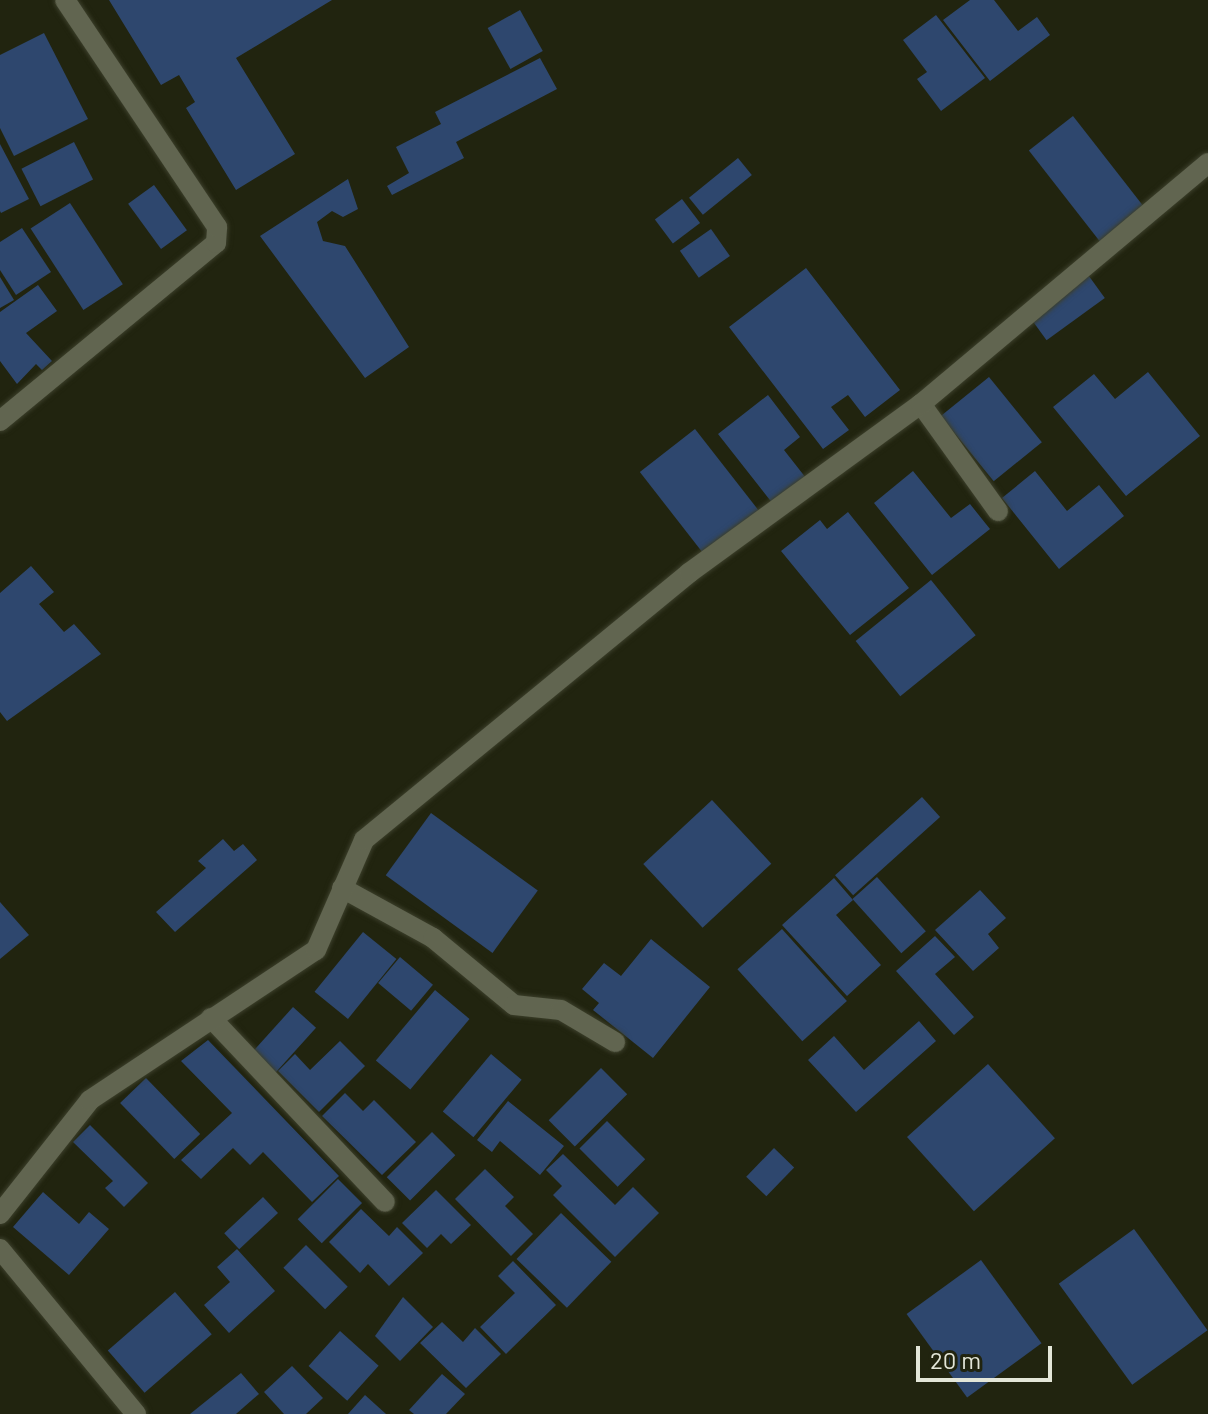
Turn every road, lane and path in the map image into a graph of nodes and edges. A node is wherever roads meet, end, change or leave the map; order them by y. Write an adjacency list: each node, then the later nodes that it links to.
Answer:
1 (65, 0): 4 (street)
2 (1208, 163): 3 (street)
3 (921, 404): 5 (street); 6 (street)
4 (0, 421)
5 (998, 511)
6 (342, 888): 7 (street); 8 (street)
7 (211, 1018): 9 (street); 10 (street)
8 (615, 1042)
9 (385, 1202)
10 (0, 1214)
11 (0, 1249): 12 (street)
12 (136, 1414)

